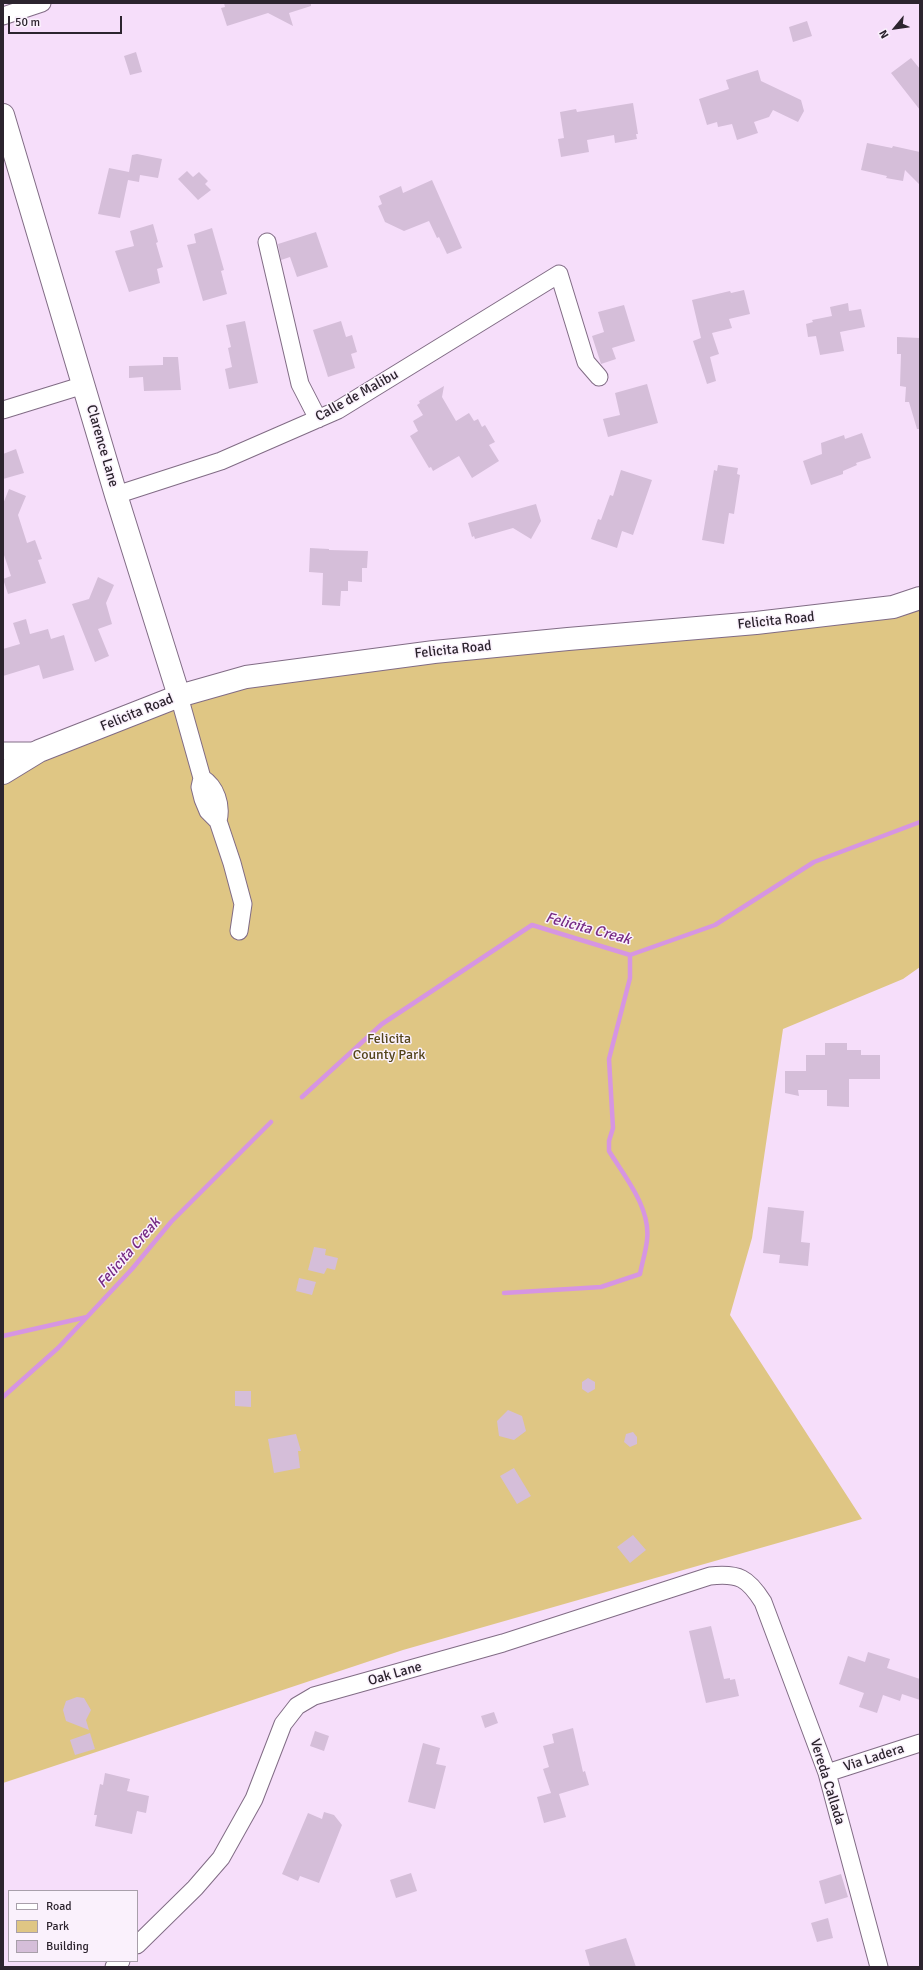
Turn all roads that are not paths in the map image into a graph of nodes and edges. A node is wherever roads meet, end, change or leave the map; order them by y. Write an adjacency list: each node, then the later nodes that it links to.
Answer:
1 (42, 3): 2 (street)
2 (3, 16)
3 (3, 115): 6 (main road, Clarence Lane)
4 (267, 242): 8 (street)
5 (599, 377): 8 (street, Calle de Malibu)
6 (84, 385): 7 (street); 9 (main road, Clarence Lane)
7 (3, 410)
8 (318, 419): 9 (street, Calle de Malibu)
9 (116, 495): 11 (main road, Clarence Lane)
10 (920, 598): 11 (main road, Felicita Road)
11 (179, 696): 13 (main road, Felicita Road); 15 (street, Clarence Lane)
12 (3, 751): 13 (street)
13 (40, 751): 14 (main road, Felicita Road)
14 (3, 773)
15 (239, 931)
16 (763, 1602): 18 (street, Vereda Callada); 19 (street, Oak Lane)
17 (920, 1744): 18 (street, Via Ladera)
18 (827, 1773): 20 (street, Vereda Callada)
19 (138, 1944)
20 (879, 1967)

